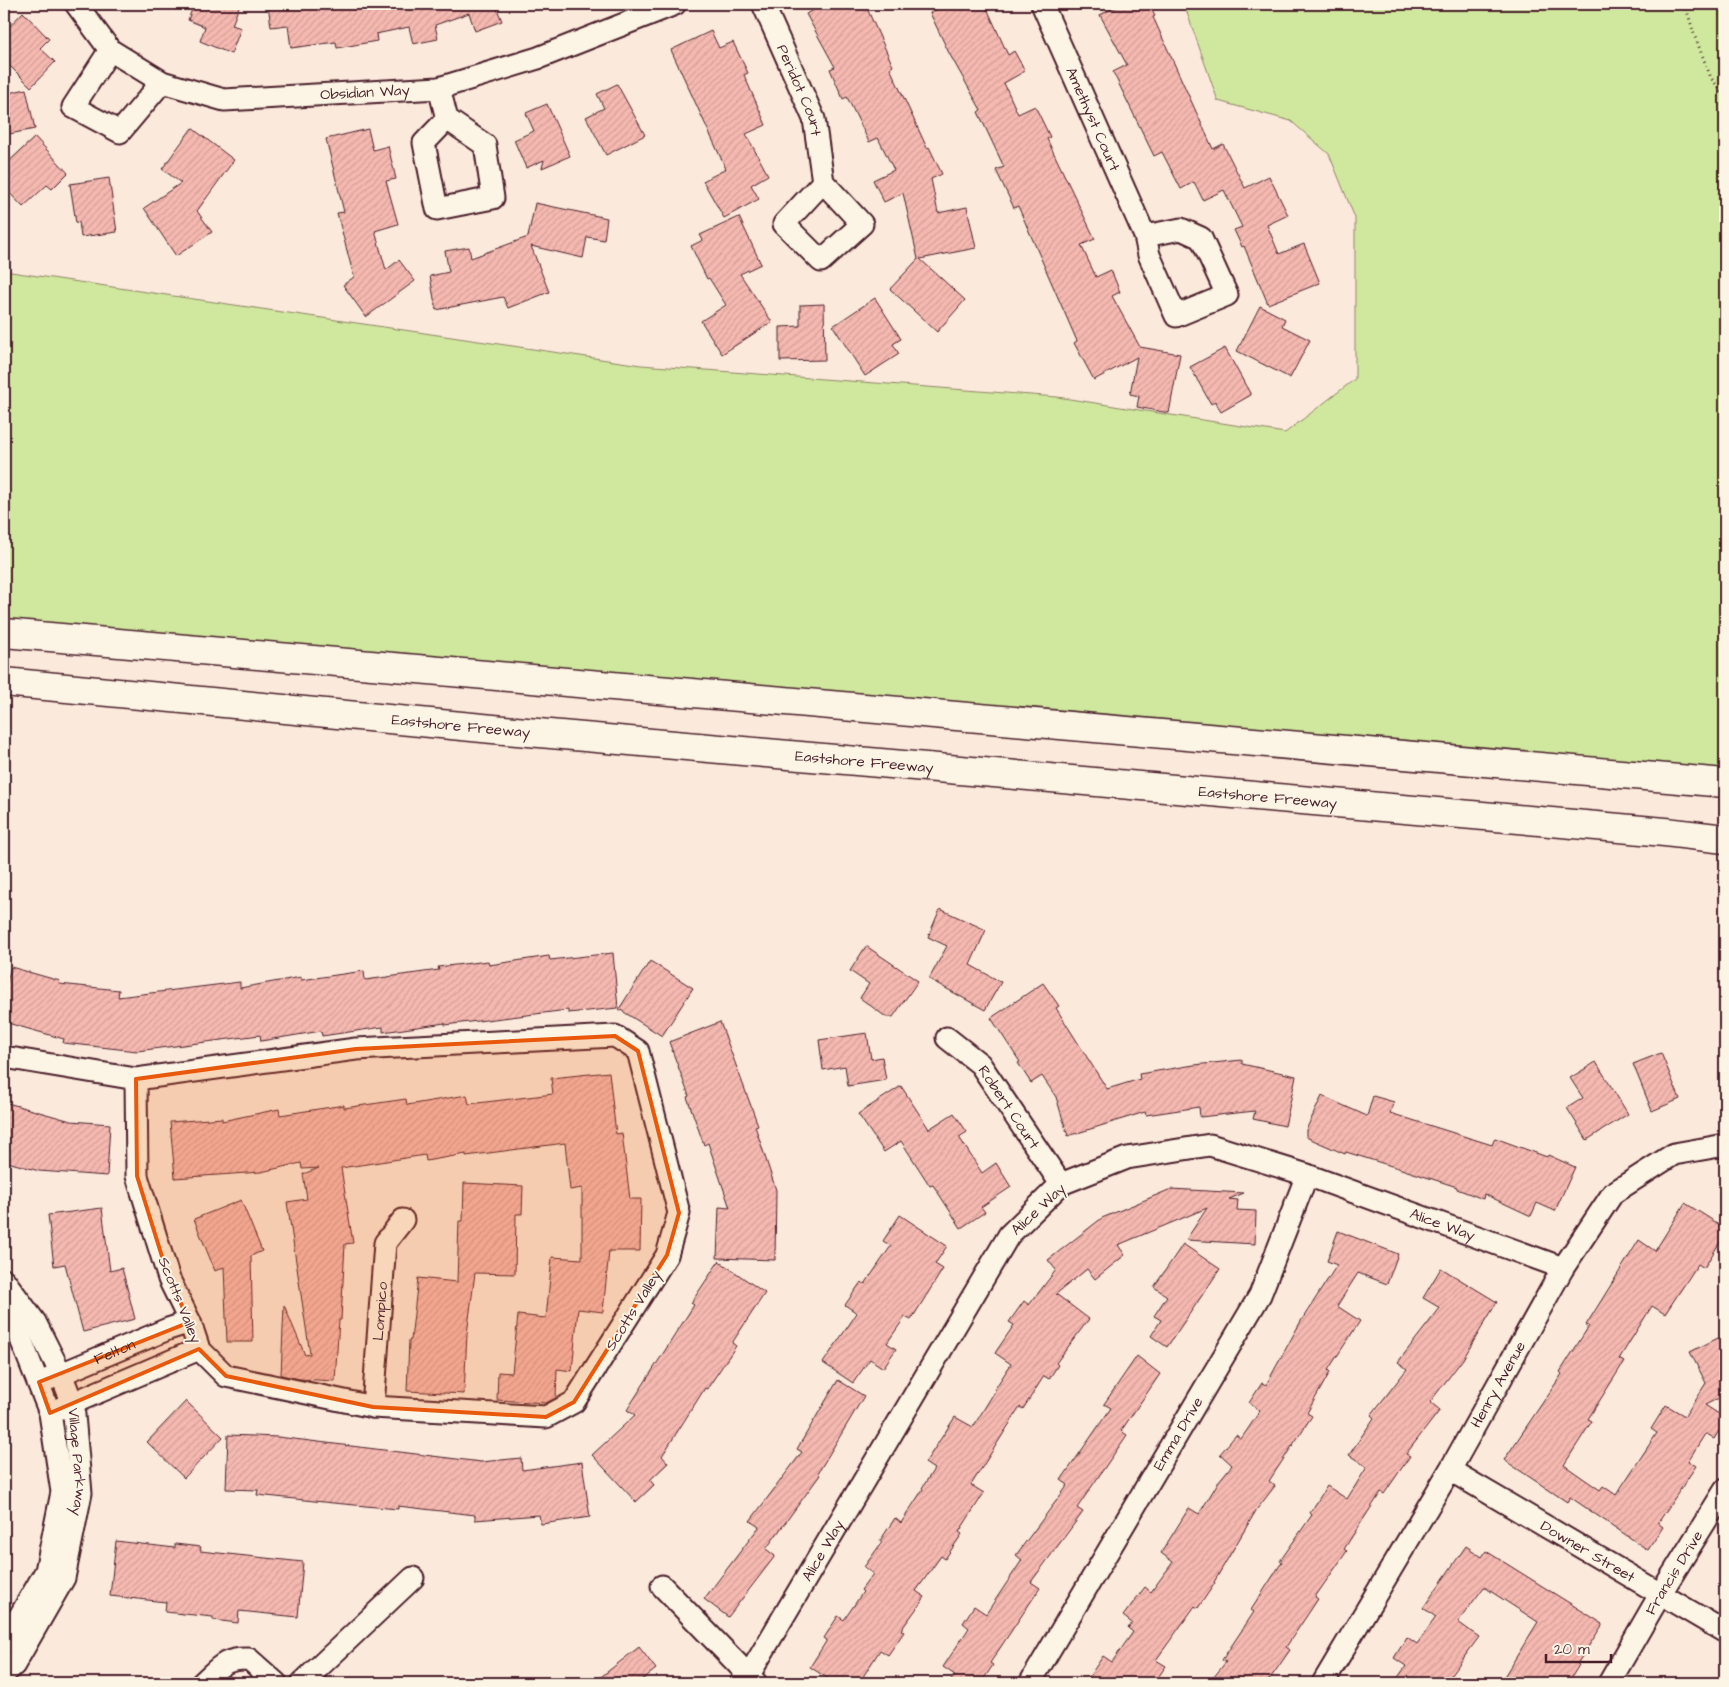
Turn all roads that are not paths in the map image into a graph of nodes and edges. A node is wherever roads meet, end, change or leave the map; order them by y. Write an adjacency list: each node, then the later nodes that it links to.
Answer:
1 (76, 4): 5 (street, Obsidian Way)
2 (675, 4): 7 (street, Obsidian Way)
3 (762, 4): 9 (street, Peridot Court)
4 (1042, 4): 10 (street, Amethyst Court)
5 (110, 50): 6 (street, Obsidian Way); 6 (street)
6 (162, 82): 7 (street, Obsidian Way)
7 (439, 88): 8 (street)
8 (447, 119)
9 (823, 182)
10 (1145, 236)
11 (4, 633): 13 (highway)
12 (4, 682): 14 (highway, Eastshore Freeway)
13 (1725, 783)
14 (1725, 839)
15 (946, 1038): 20 (street, Robert Court)
16 (4, 1057): 17 (street, Scotts Valley)
17 (136, 1079): 25 (street, Scotts Valley); 30 (street, Scotts Valley)
18 (1725, 1145): 22 (street, Henry Avenue)
19 (1308, 1175): 20 (street, Alice Way); 22 (street, Alice Way); 44 (street, Emma Drive)
20 (1061, 1184): 40 (street, Alice Way)
21 (403, 1220): 30 (street, Lompico)
22 (1563, 1268): 32 (street, Henry Avenue)
23 (4, 1280): 27 (street, Village Parkway)
24 (4, 1312): 28 (street, Village Parkway)
25 (190, 1322): 26 (street, Scotts Valley); 27 (street, Felton)
26 (199, 1349): 29 (street); 30 (street, Scotts Valley)
27 (61, 1374): 28 (street, Felton); 29 (street, Village Parkway)
28 (39, 1382): 31 (street, Village Parkway)
29 (73, 1404): 31 (street); 39 (street, Village Parkway)
30 (372, 1407)
31 (50, 1413): 38 (street, Village Parkway)
32 (1450, 1470): 36 (street, Downer Street); 45 (street, Henry Avenue)
33 (1725, 1490): 36 (street, Francis Drive)
34 (413, 1578): 43 (street)
35 (662, 1586): 40 (street)
36 (1661, 1593): 37 (street, Downer Street); 46 (street, Francis Drive)
37 (1725, 1632)
38 (4, 1643)
39 (4, 1674)
40 (749, 1681)
41 (202, 1683): 42 (street)
42 (276, 1683)
43 (302, 1683)
44 (1030, 1683)
45 (1322, 1683)
46 (1609, 1683)

